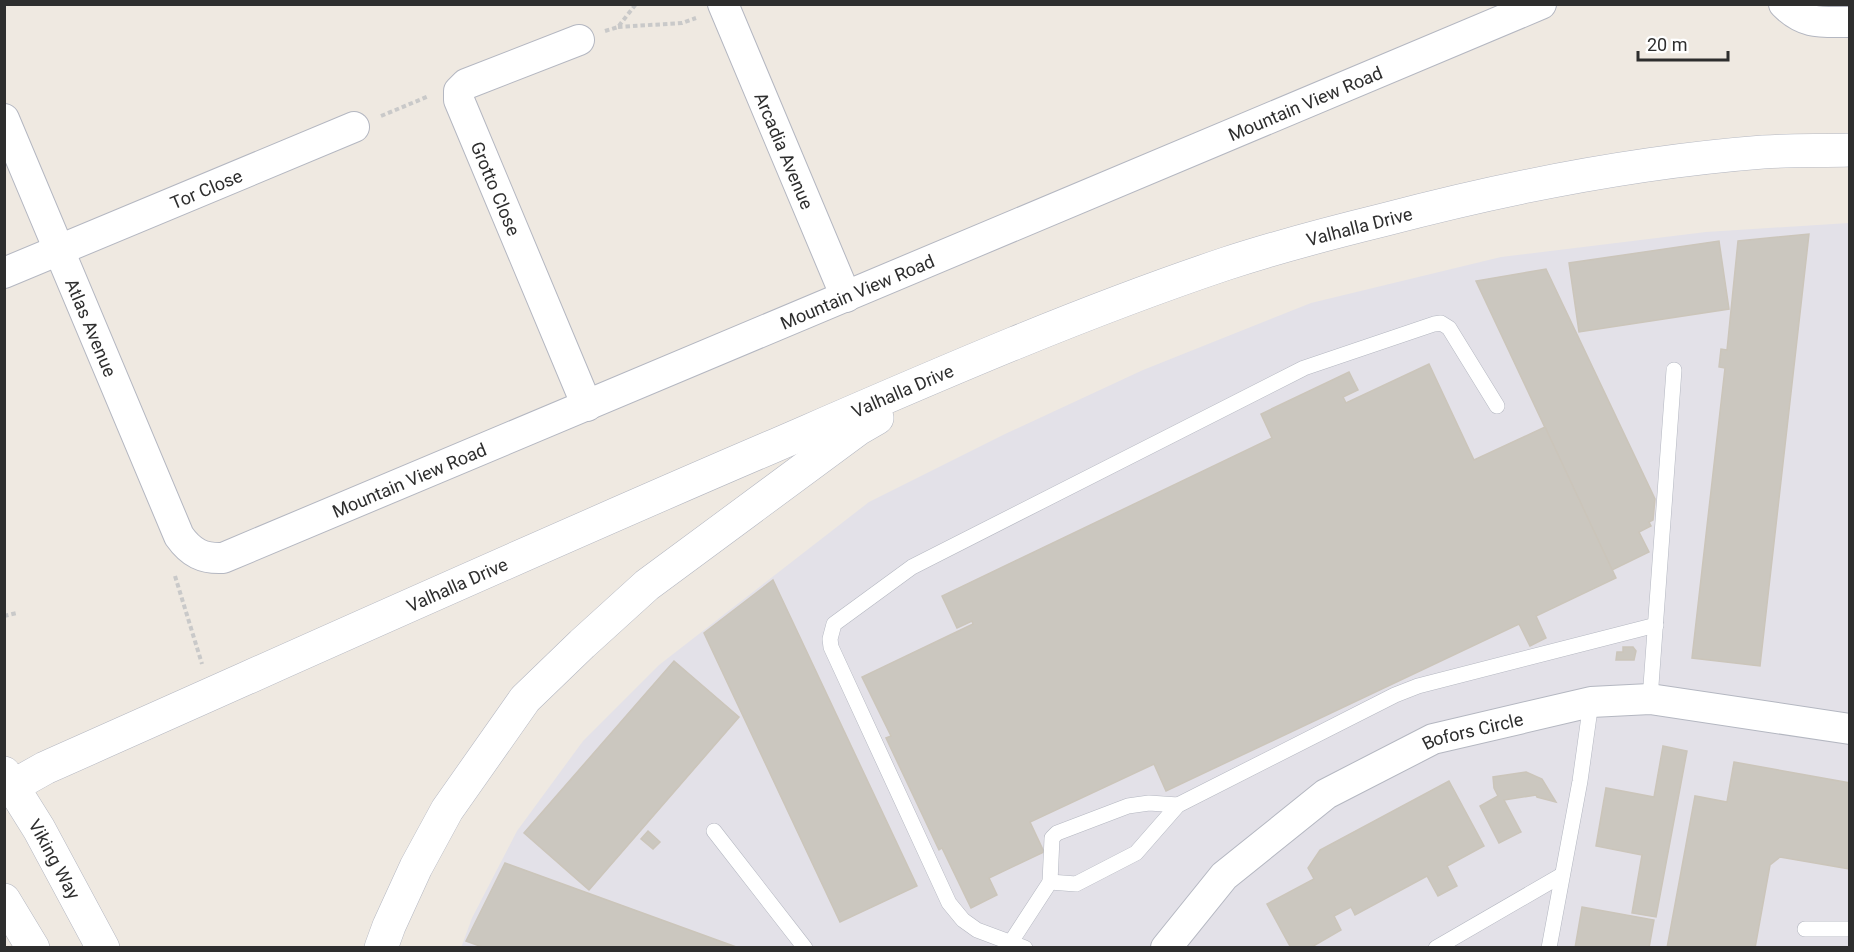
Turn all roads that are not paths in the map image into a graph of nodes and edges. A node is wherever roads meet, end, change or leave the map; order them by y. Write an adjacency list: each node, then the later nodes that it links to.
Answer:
1 (1541, 4): 11 (street, Mountain View Road)
2 (1784, 4): 4 (street)
3 (713, 10): 11 (street, Arcadia Avenue)
4 (1850, 22)
5 (579, 40): 14 (street, Grotto Close)
6 (4, 119): 9 (street, Atlas Avenue)
7 (354, 127): 9 (street, Tor Close)
8 (1850, 150): 12 (main road, Valhalla Drive)
9 (59, 250): 10 (street, Tor Close); 16 (street, Atlas Avenue)
10 (4, 273)
11 (846, 297): 14 (street, Mountain View Road)
12 (979, 358): 21 (main road, Valhalla Drive); 32 (main road)
13 (1674, 370): 17 (lane)
14 (587, 406): 16 (street, Mountain View Road)
15 (1497, 406): 29 (lane)
16 (179, 536)
17 (1656, 625): 18 (lane); 22 (lane)
18 (1650, 699): 19 (street, Bofors Circle); 20 (street, Bofors Circle)
19 (1591, 702): 24 (lane); 35 (street, Bofors Circle)
20 (1850, 729)
21 (7, 784): 31 (main road, Viking Way)
22 (1178, 805): 25 (lane); 25 (lane)
23 (714, 831): 33 (lane)
24 (1562, 875): 36 (lane); 37 (lane)
25 (1050, 882): 29 (lane)
26 (4, 900): 30 (main road)
27 (1805, 929): 28 (lane)
28 (1850, 929)
29 (1008, 945): 34 (lane)
30 (33, 948)
31 (103, 948)
32 (381, 948)
33 (805, 948)
34 (1025, 948)
35 (1166, 948)
36 (1436, 948)
37 (1549, 948)

